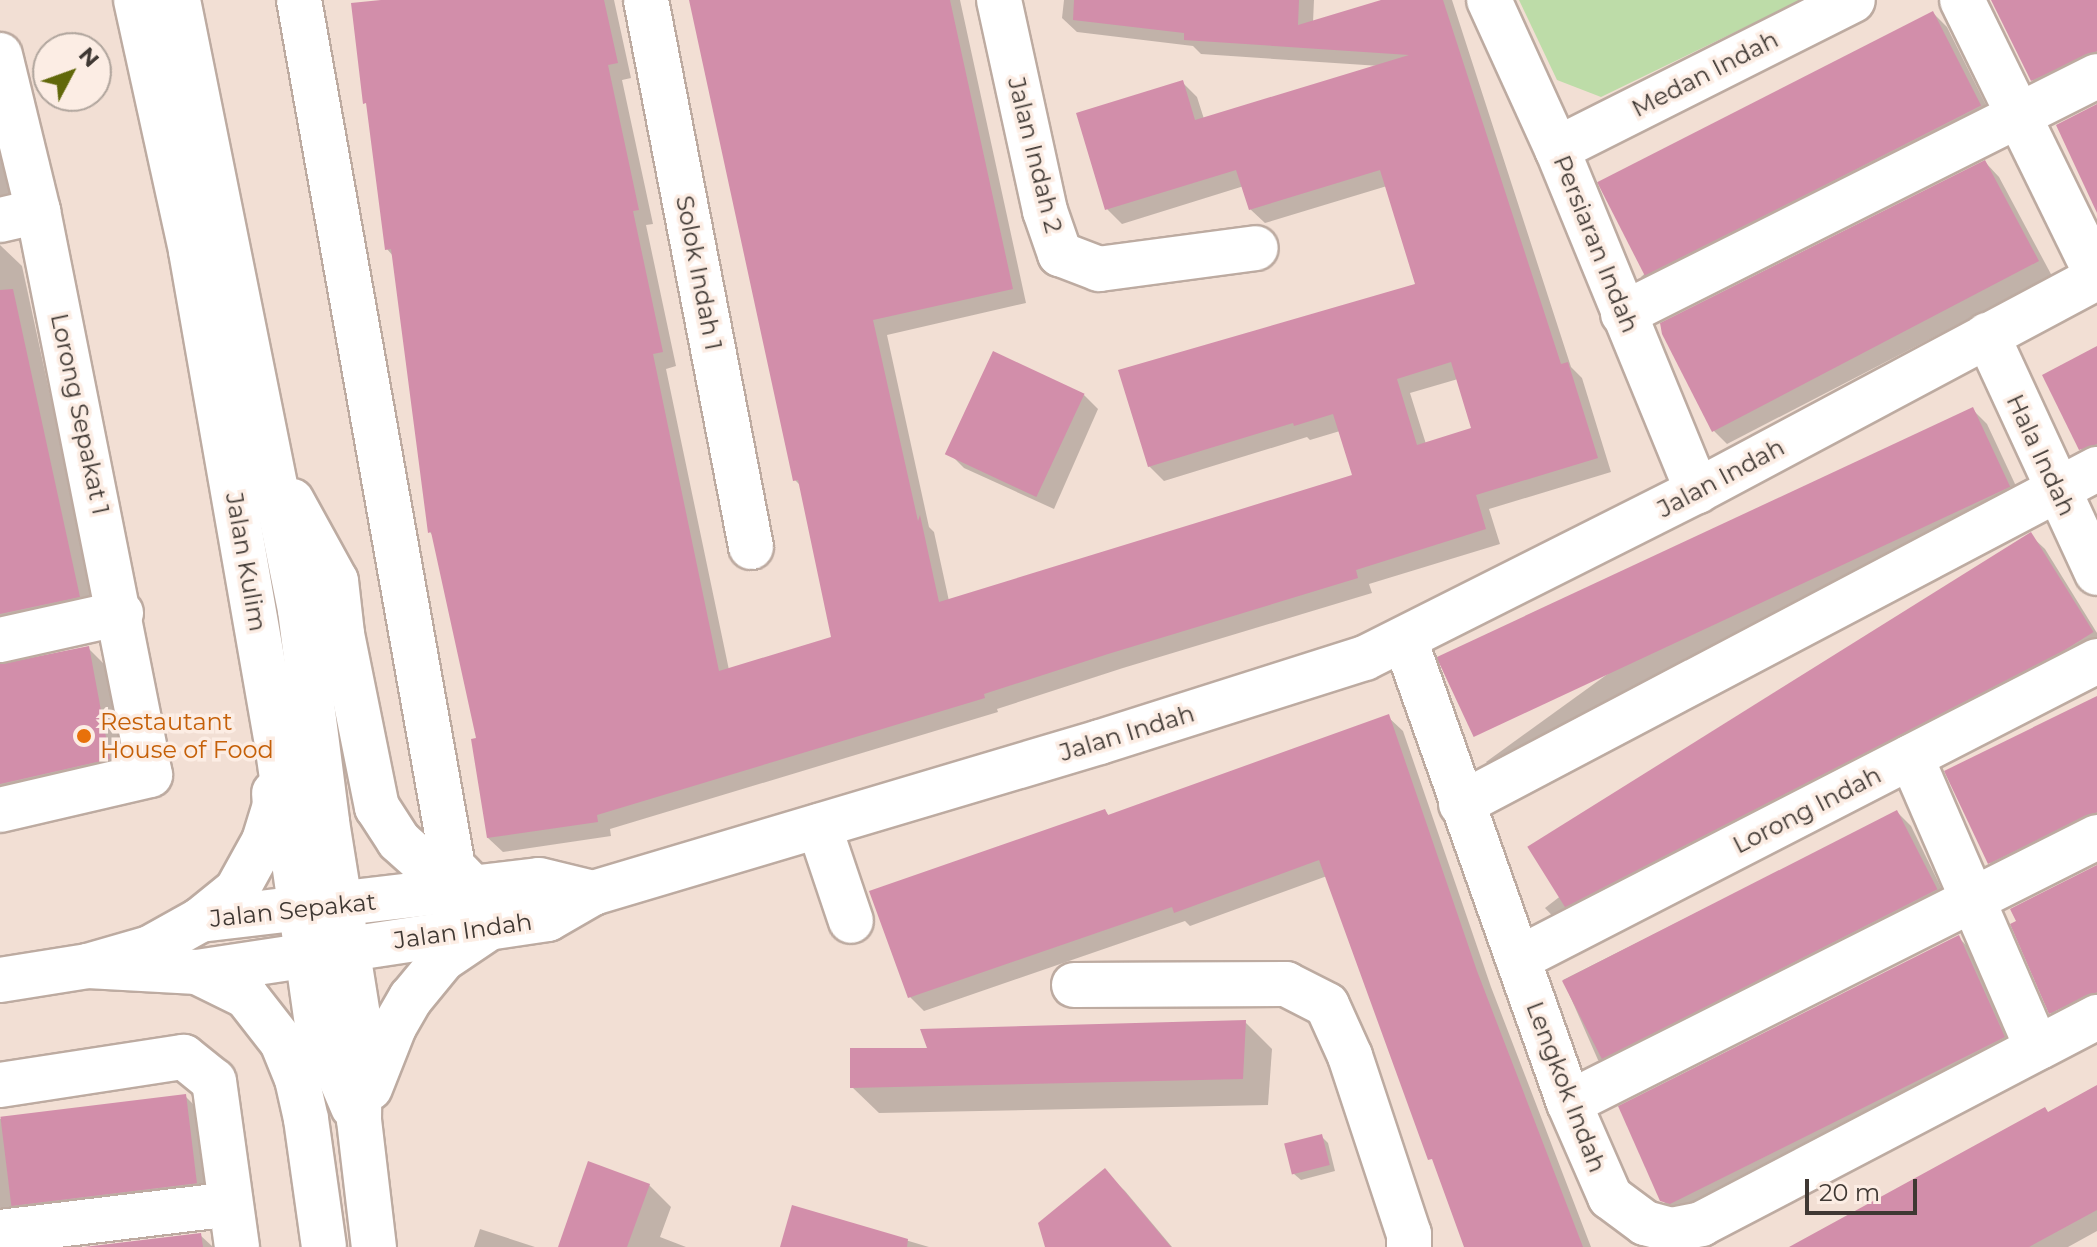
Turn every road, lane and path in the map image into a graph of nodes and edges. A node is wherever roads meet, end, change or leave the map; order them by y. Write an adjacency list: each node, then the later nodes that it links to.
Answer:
1 (136, 0): 28 (street, Jalan Kulim)
2 (178, 0): 18 (street, Jalan Kulim)
3 (299, 0): 35 (street)
4 (646, 0): 22 (street, Solok Indah 1)
5 (999, 0): 14 (street, Jalan Indah 2)
6 (1489, 0): 12 (street, Persiaran Indah)
7 (1853, 0): 12 (street, Medan Indah)
8 (1962, 0): 11 (street)
9 (0, 55): 13 (street, Lorong Sepakat 1)
10 (2097, 76): 11 (street)
11 (2017, 116): 15 (street); 16 (street)
12 (1557, 149): 16 (street, Persiaran Indah)
13 (19, 216): 24 (street, Lorong Sepakat 1)
14 (1256, 248)
15 (2097, 276): 17 (street, Jalan Indah)
16 (1623, 314): 21 (street, Persiaran Indah)
17 (1987, 335): 20 (street, Hala Indah); 21 (street, Jalan Indah)
18 (274, 467): 35 (street); 36 (street, Jalan Kulim)
19 (2097, 469): 20 (street)
20 (2057, 490): 23 (street, Hala Indah); 30 (street)
21 (1697, 491): 26 (street, Jalan Indah)
22 (751, 547)
23 (2097, 573)
24 (121, 613): 25 (street); 31 (street, Lorong Sepakat 1)
25 (0, 640)
26 (1405, 640): 30 (street, Lengkok Indah); 32 (street, Jalan Indah)
27 (2097, 661): 29 (street, Lorong Indah)
28 (276, 736): 36 (street, Jalan Kulim); 37 (street)
29 (1911, 757): 34 (street); 40 (street, Lorong Indah)
30 (1461, 804): 40 (street, Lengkok Indah)
31 (0, 810)
32 (819, 826): 35 (street, Jalan Indah); 38 (street)
33 (2097, 837): 34 (street)
34 (1972, 901): 46 (street); 48 (street)
35 (473, 903): 36 (street, Jalan Sepakat); 39 (street, Jalan Indah); 49 (street)
36 (321, 907): 37 (street, Jalan Sepakat); 39 (street, Jalan Kulim)
37 (200, 920): 41 (street, Jalan Sepakat)
38 (851, 921)
39 (327, 951): 42 (street, Jalan Indah); 49 (street, Jalan Kulim)
40 (1518, 959): 48 (street, Lengkok Indah)
41 (88, 966): 42 (street, Jalan Indah); 43 (street, Jalan Sepakat)
42 (197, 972): 54 (street)
43 (0, 980)
44 (1074, 985): 56 (street)
45 (2097, 1017): 46 (street, Lengkok Indah)
46 (2037, 1048): 48 (street, Lengkok Indah)
47 (0, 1085): 50 (street)
48 (1569, 1103)
49 (359, 1120): 55 (street, Jalan Kulim)
50 (230, 1204): 52 (street); 53 (street)
51 (0, 1232): 52 (street)
52 (56, 1237)
53 (237, 1247)
54 (324, 1247)
55 (374, 1247)
56 (1409, 1247)

